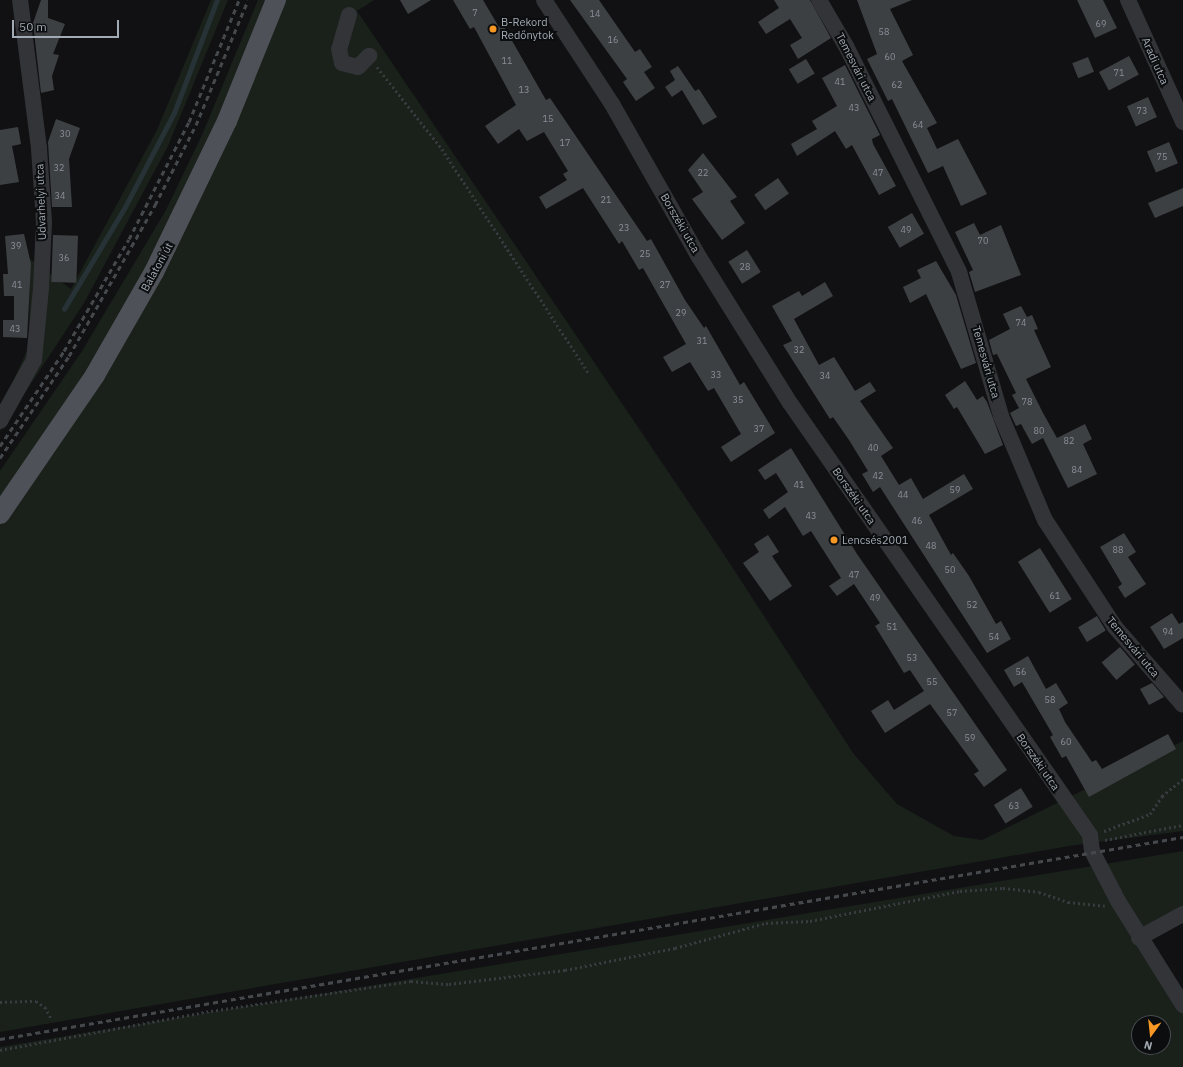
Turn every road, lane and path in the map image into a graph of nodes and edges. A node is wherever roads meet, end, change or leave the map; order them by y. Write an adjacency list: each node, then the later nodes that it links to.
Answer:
1 (20, 0): 10 (street, Udvarhelyi utca)
2 (276, 0): 11 (main road, Balatoni út)
3 (544, 0): 15 (street, Borszéki utca)
4 (819, 0): 12 (street, Temesvári utca)
5 (1128, 0): 8 (street, Aradi utca)
6 (349, 15): 7 (street)
7 (369, 56): 9 (path)
8 (1183, 122)
9 (588, 372)
10 (0, 421)
11 (0, 514)
12 (1183, 705)
13 (1183, 779): 15 (path)
14 (1183, 825): 15 (path)
15 (1092, 839): 16 (street, Borszéki utca)
16 (1118, 901): 18 (street, Borszéki utca); 22 (path)
17 (1183, 914): 18 (street)
18 (1139, 938): 20 (street, Borszéki utca)
19 (0, 1002): 21 (path)
20 (1183, 1005)
21 (51, 1018)
22 (0, 1050)

